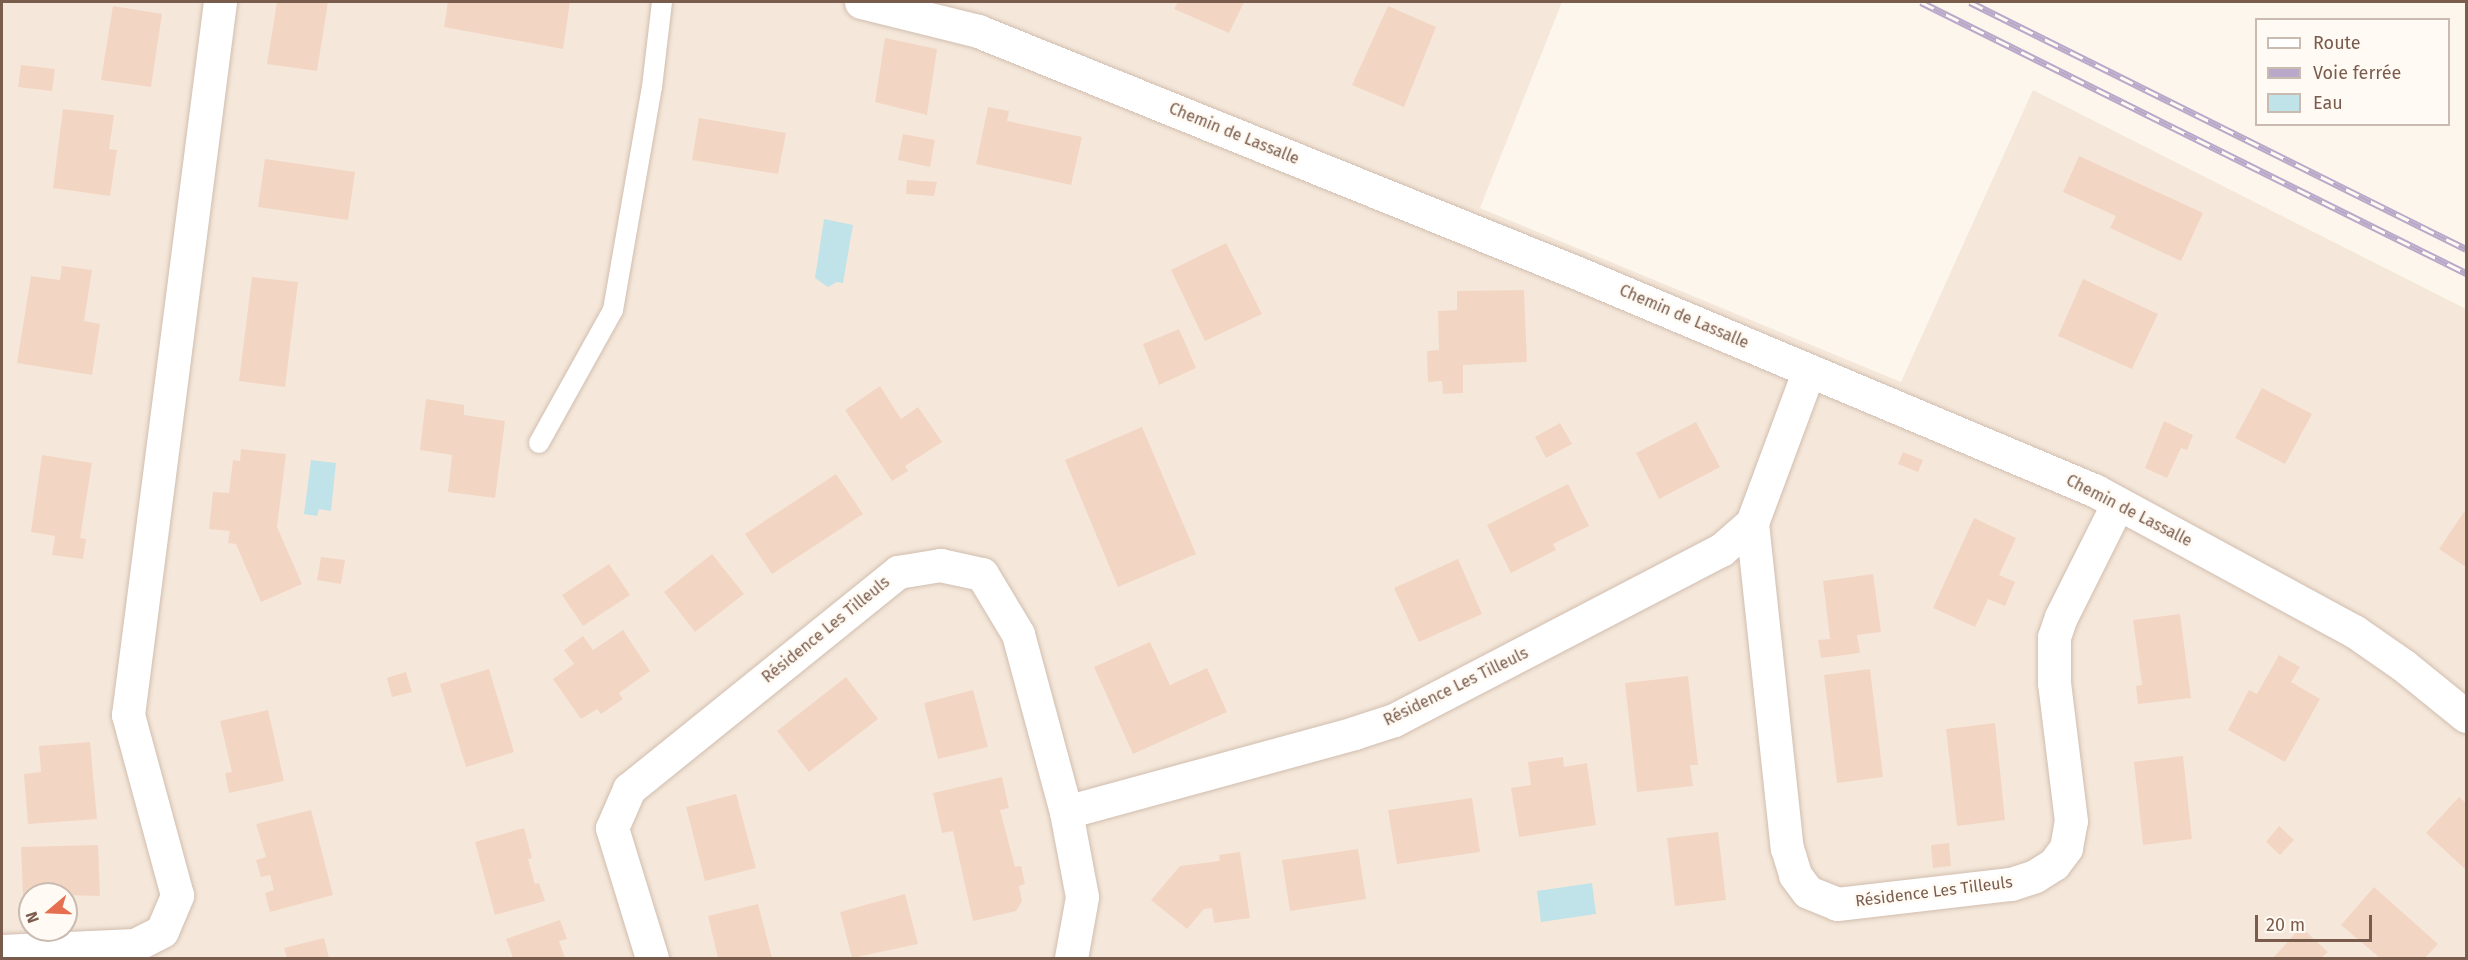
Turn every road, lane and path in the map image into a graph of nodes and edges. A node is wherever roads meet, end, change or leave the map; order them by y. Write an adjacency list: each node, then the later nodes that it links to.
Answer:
1 (220, 2): 10 (street)
2 (662, 2): 5 (lane)
3 (861, 2): 4 (street, Chemin de Lassalle)
4 (1809, 370): 6 (street, Chemin de Lassalle); 7 (street, Résidence Les Tilleuls)
5 (539, 442)
6 (2118, 503): 7 (street, Résidence Les Tilleuls); 8 (street, Chemin de Lassalle)
7 (1752, 523): 9 (street, Résidence Les Tilleuls)
8 (2466, 717)
9 (1066, 812): 11 (street, Résidence Les Tilleuls); 12 (street, Résidence Les Tilleuls)
10 (2, 951)
11 (652, 958)
12 (1071, 958)

